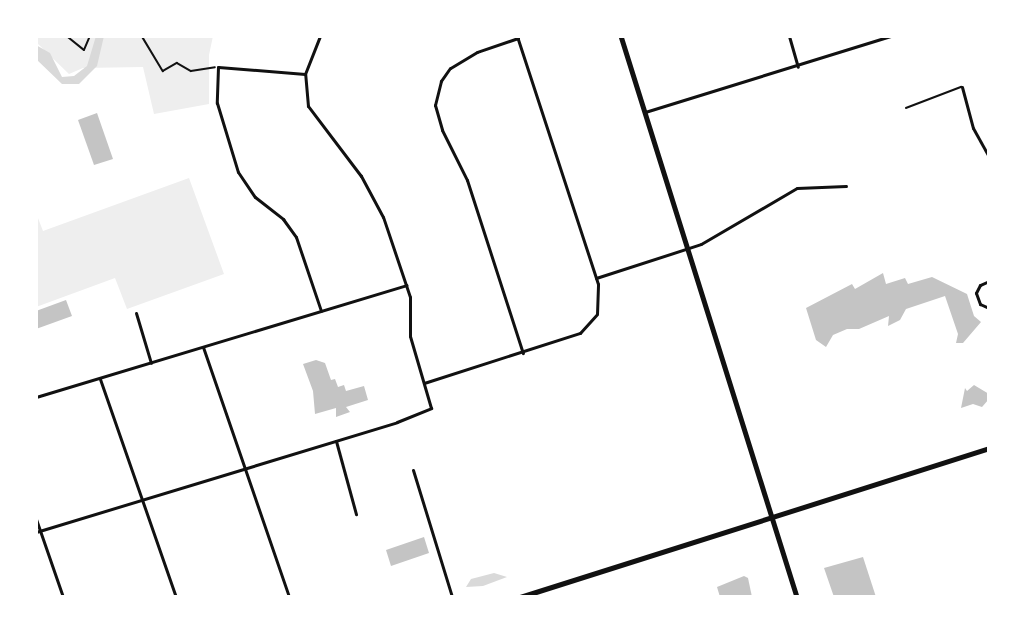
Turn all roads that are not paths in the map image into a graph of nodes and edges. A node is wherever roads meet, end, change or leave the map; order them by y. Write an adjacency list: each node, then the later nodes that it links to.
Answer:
1 (320, 36): 7 (street)
2 (621, 36): 10 (main road)
3 (789, 36): 6 (street)
4 (890, 36): 6 (street)
5 (518, 37): 14 (street); 21 (street)
6 (798, 67): 10 (street)
7 (305, 74): 16 (street); 18 (street)
8 (962, 87): 9 (lane); 11 (street)
9 (906, 108)
10 (645, 112): 13 (main road)
11 (989, 158)
12 (846, 186): 13 (street)
13 (688, 248): 14 (street); 32 (main road)
14 (596, 278): 21 (street)
15 (989, 282): 17 (street)
16 (406, 285): 18 (street); 24 (street)
17 (989, 308)
18 (321, 311): 20 (street)
19 (136, 313): 22 (street)
20 (203, 347): 22 (street); 28 (street)
21 (523, 353): 24 (street)
22 (151, 363): 23 (street)
23 (100, 379): 25 (street); 30 (street)
24 (424, 383): 26 (street)
25 (36, 397)
26 (336, 441): 28 (street); 31 (street)
27 (989, 448): 32 (main road)
28 (244, 469): 30 (street); 37 (street)
29 (413, 470): 38 (street)
30 (142, 500): 34 (street); 36 (street)
31 (356, 514)
32 (771, 517): 39 (main road); 40 (main road)
33 (36, 519): 34 (street)
34 (38, 531): 35 (street)
35 (63, 597)
36 (176, 597)
37 (289, 597)
38 (452, 597)
39 (520, 597)
40 (797, 597)

